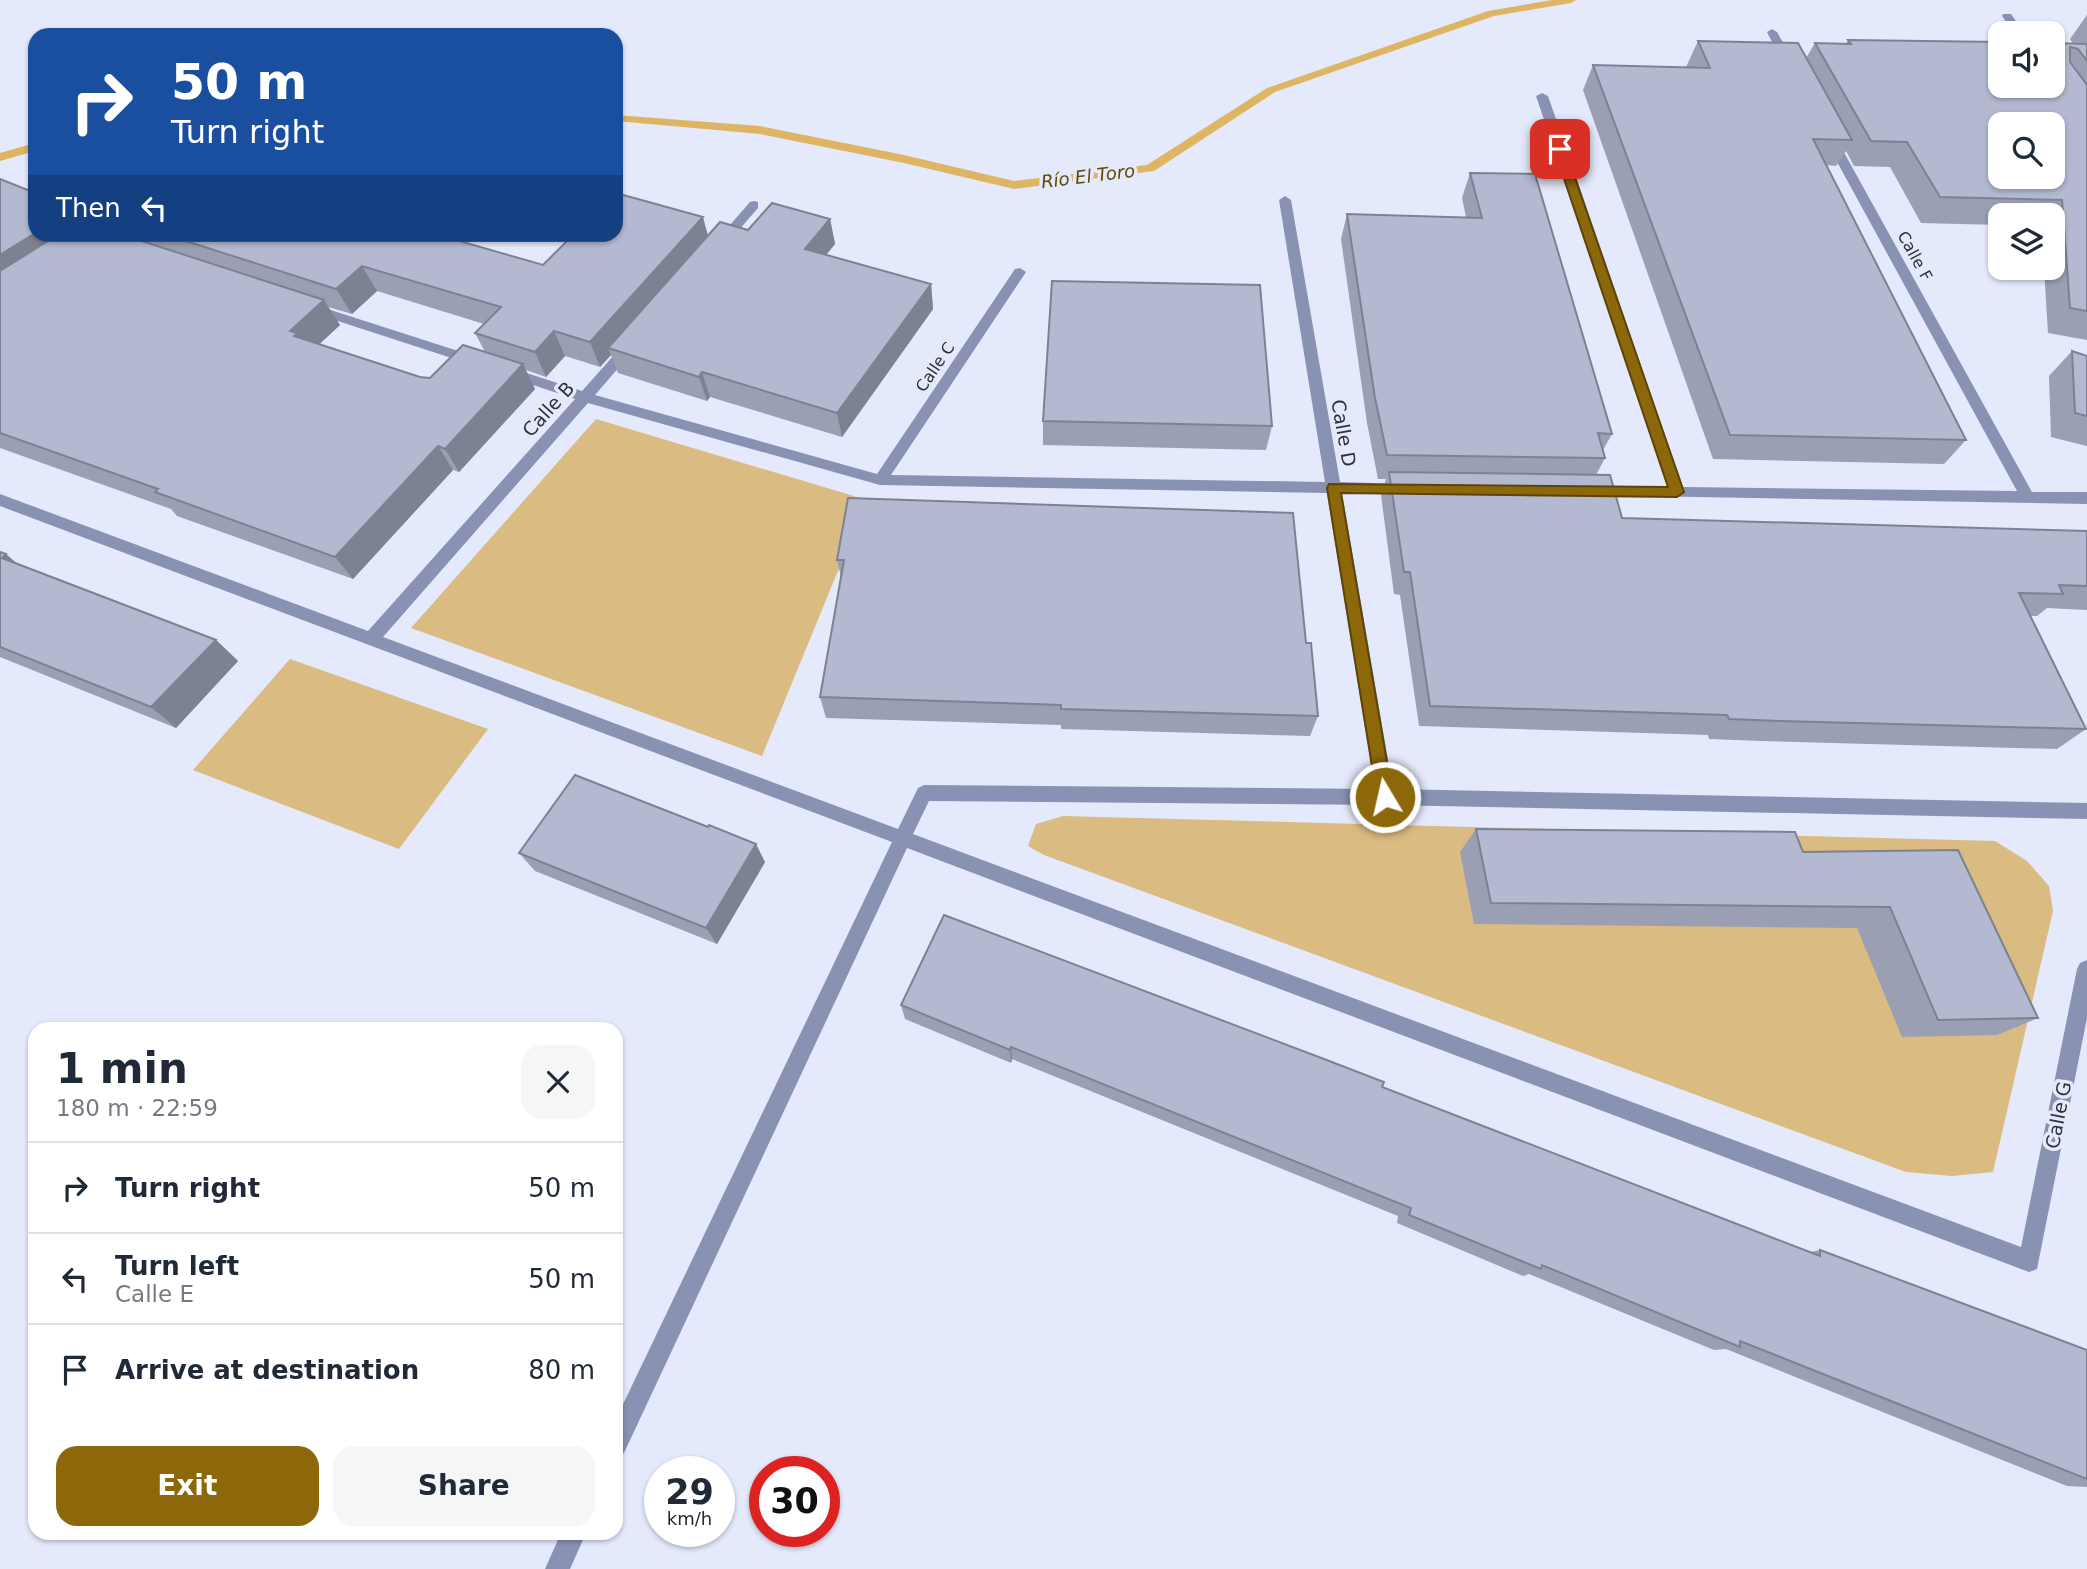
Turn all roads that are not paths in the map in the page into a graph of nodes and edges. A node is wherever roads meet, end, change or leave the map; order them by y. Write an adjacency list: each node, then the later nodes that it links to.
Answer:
1 (2007, 16): 2 (street)
2 (2011, 21)
3 (1772, 32): 4 (street)
4 (1792, 69)
5 (1542, 96): 18 (street)
6 (1825, 130): 19 (street, Calle F)
7 (1285, 200): 15 (street, Calle D)
8 (754, 205): 9 (street)
9 (710, 256)
10 (1020, 272): 14 (street, Calle C)
11 (295, 303): 13 (street)
12 (638, 336): 13 (street, Calle B)
13 (585, 397): 14 (street); 22 (street, Calle B)
14 (880, 481): 15 (street)
15 (1334, 488): 16 (street); 23 (street, Calle D)
16 (1416, 489)
17 (1581, 491): 18 (street)
18 (1677, 492): 19 (street)
19 (2027, 497): 20 (street)
20 (2087, 498)
21 (0, 500): 22 (street)
22 (371, 639): 25 (street)
23 (1385, 797): 24 (street); 25 (street)
24 (2087, 811)
25 (903, 838): 26 (street, Calle G); 27 (street)
26 (2087, 969)
27 (623, 1430)
28 (571, 1540): 29 (street)
29 (557, 1569)

